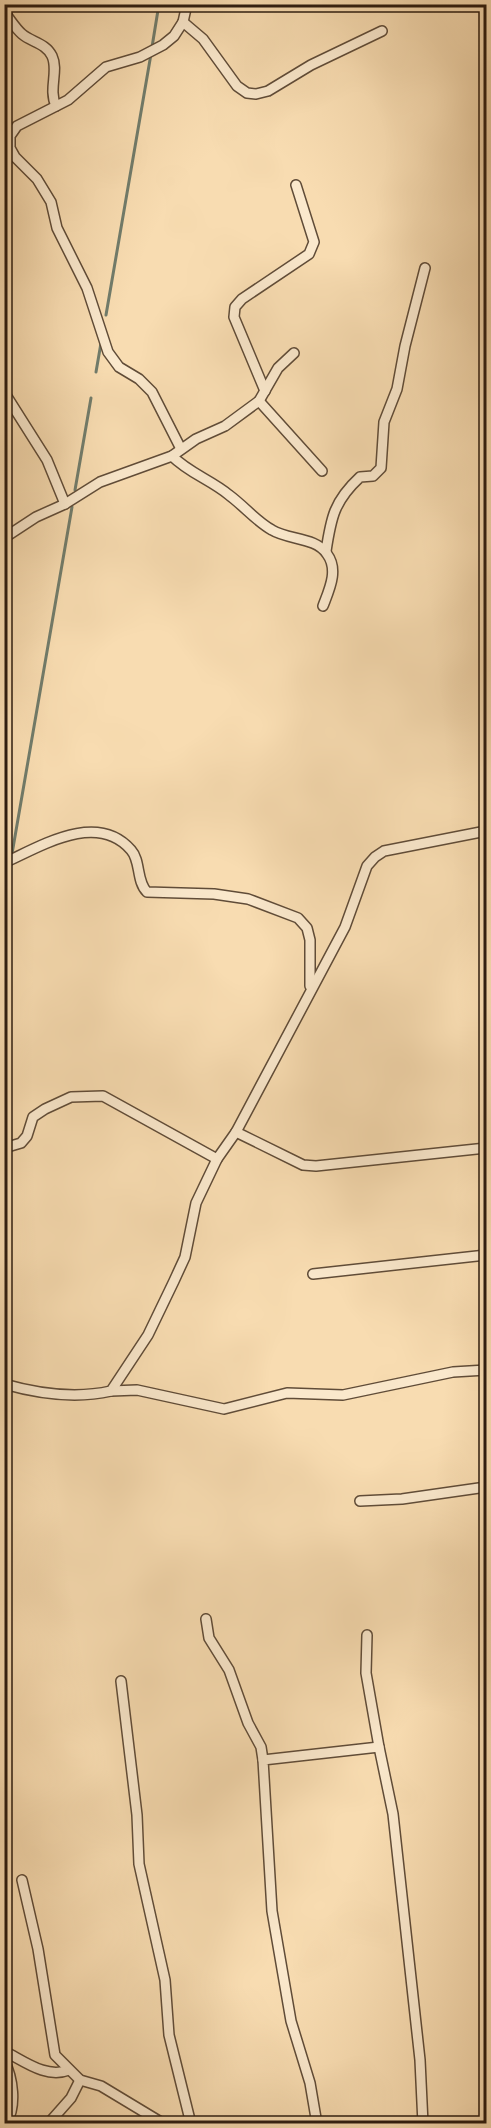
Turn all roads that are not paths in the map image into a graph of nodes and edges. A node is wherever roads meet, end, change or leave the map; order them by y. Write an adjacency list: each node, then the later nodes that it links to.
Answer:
1 (187, 4): 3 (street)
2 (4, 12): 5 (street)
3 (183, 22): 4 (street); 5 (street)
4 (382, 31)
5 (56, 106): 12 (street)
6 (296, 185): 9 (street)
7 (425, 268): 17 (street)
8 (294, 352): 9 (street)
9 (265, 391): 11 (street)
10 (4, 392): 15 (street)
11 (259, 401): 12 (street); 14 (street)
12 (181, 449): 13 (street)
13 (172, 456): 15 (street); 17 (street)
14 (322, 471)
15 (65, 504): 16 (street)
16 (4, 538)
17 (326, 551): 18 (street)
18 (323, 606)
19 (486, 831): 21 (street)
20 (4, 863): 21 (street)
21 (310, 988): 24 (street)
22 (486, 1034): 23 (street)
23 (486, 1050)
24 (236, 1132): 26 (street); 27 (street)
25 (4, 1148): 27 (street)
26 (486, 1148)
27 (218, 1159): 32 (street)
28 (486, 1255): 29 (street)
29 (313, 1274)
30 (486, 1370): 32 (street)
31 (4, 1384): 32 (street)
32 (111, 1391)
33 (486, 1487): 34 (street)
34 (360, 1501)
35 (206, 1619): 39 (street)
36 (367, 1635): 38 (street)
37 (121, 1681): 48 (street)
38 (379, 1747): 39 (street); 50 (street)
39 (263, 1760): 49 (street)
40 (22, 1880): 43 (street)
41 (4, 2051): 43 (street)
42 (4, 2060): 45 (street)
43 (69, 2070): 44 (street)
44 (80, 2080): 46 (street); 47 (street)
45 (6, 2124)
46 (48, 2124)
47 (164, 2124)
48 (191, 2124)
49 (317, 2124)
50 (423, 2124)

